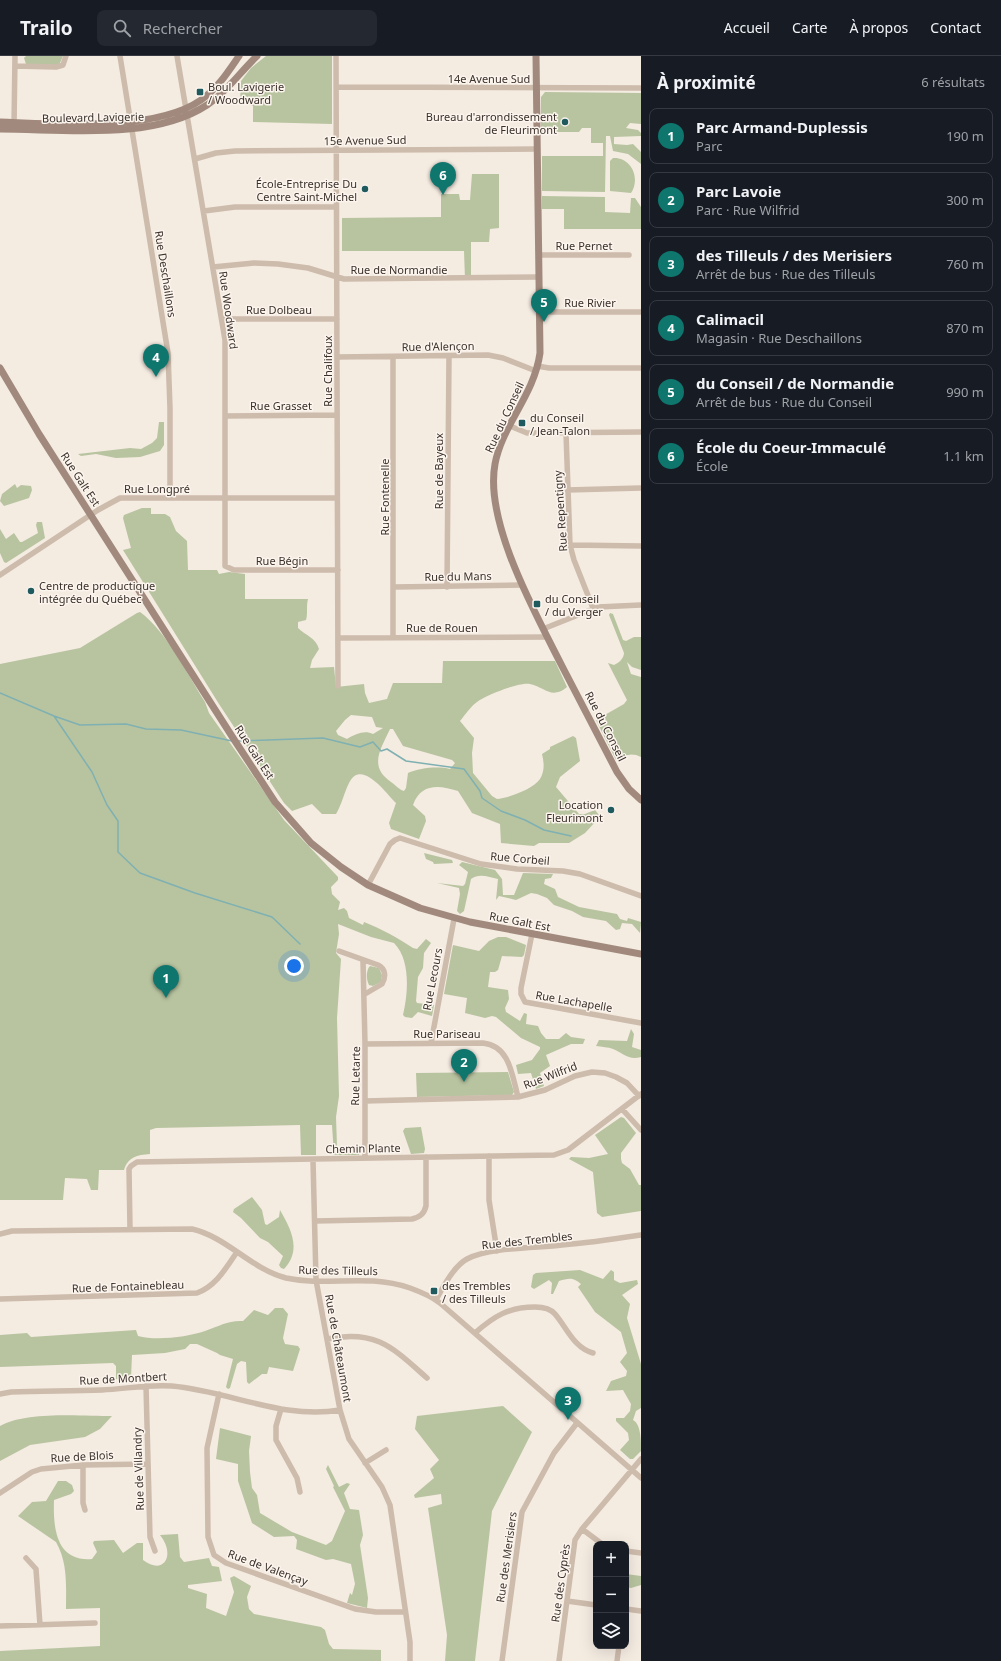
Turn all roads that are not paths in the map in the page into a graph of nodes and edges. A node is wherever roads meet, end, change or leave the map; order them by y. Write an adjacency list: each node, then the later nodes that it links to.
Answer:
1 (15, 56): 9 (street)
2 (66, 56): 9 (street)
3 (120, 56): 15 (street, Rue Deschaillons)
4 (177, 56): 13 (street, Rue Woodward)
5 (239, 56): 13 (street, Boulevard Lavigerie)
6 (257, 56): 13 (street, Boulevard Lavigerie)
7 (336, 56): 10 (street, Rue Chalifoux)
8 (536, 56): 11 (street, Rue du Conseil)
9 (15, 66): 16 (street)
10 (336, 87): 11 (street, 14e Avenue Sud); 19 (street, Rue Chalifoux)
11 (536, 88): 12 (street, 14e Avenue Sud); 18 (street, Rue du Conseil)
12 (641, 88)
13 (187, 112): 15 (street, Boulevard Lavigerie); 20 (street, Rue Woodward)
14 (0, 122): 16 (street, Boulevard Lavigerie)
15 (132, 125): 16 (street, Boulevard Lavigerie); 45 (street, Rue Deschaillons)
16 (14, 126): 17 (street, Boulevard Lavigerie)
17 (0, 129)
18 (536, 149): 19 (street, 15e Avenue Sud); 24 (street, Rue du Conseil)
19 (336, 150): 20 (street, 15e Avenue Sud); 21 (street, Rue Chalifoux)
20 (195, 159): 22 (street, Rue Woodward)
21 (336, 207): 22 (street); 26 (street, Rue Chalifoux)
22 (204, 211): 25 (street, Rue Woodward)
23 (629, 255): 24 (street, Rue Pernet)
24 (539, 256): 27 (street, Rue du Conseil)
25 (213, 267): 26 (street, Rue de Normandie); 30 (street, Rue Woodward)
26 (337, 277): 27 (street, Rue de Normandie); 31 (street, Rue Chalifoux)
27 (539, 277): 28 (street, Rue du Conseil)
28 (540, 312): 29 (street, Rue Rivier); 36 (street, Rue du Conseil)
29 (641, 312)
30 (222, 319): 31 (street, Rue Dolbeau); 39 (street, Rue Woodward)
31 (337, 319): 33 (street, Rue Chalifoux)
32 (449, 356): 34 (street, Rue d'Alençon); 36 (street, Rue d'Alençon); 56 (street, Rue de Bayeux)
33 (337, 357): 34 (street, Rue d'Alençon); 38 (street, Rue Chalifoux)
34 (393, 357): 55 (street, Rue Fontenelle)
35 (0, 368): 48 (street, Rue Galt Est)
36 (537, 368): 37 (street, Rue d'Alençon); 40 (street, Rue du Conseil)
37 (641, 368)
38 (337, 415): 39 (street, Rue Grasset); 47 (street, Rue Chalifoux)
39 (225, 416): 46 (street, Rue Woodward)
40 (510, 426): 42 (street); 54 (street, Rue du Conseil)
41 (641, 432): 42 (street)
42 (566, 433): 44 (street, Rue Repentigny)
43 (641, 488): 44 (street)
44 (567, 490): 49 (street, Rue Repentigny)
45 (170, 498): 46 (street, Rue Longpré); 48 (street, Rue Longpré)
46 (225, 498): 47 (street, Rue Longpré); 51 (street, Rue Woodward)
47 (337, 498): 52 (street, Rue Chalifoux)
48 (91, 514): 53 (street, Rue Longpré); 65 (street, Rue Galt Est)
49 (570, 545): 50 (street); 58 (street, Rue Repentigny)
50 (641, 546)
51 (227, 569): 52 (street, Rue Bégin)
52 (338, 570): 61 (street, Rue Chalifoux)
53 (0, 575)
54 (522, 585): 56 (street, Rue du Mans); 59 (street, Rue du Conseil)
55 (394, 587): 56 (street, Rue du Mans); 62 (street, Rue Fontenelle)
56 (447, 587)
57 (641, 605): 58 (street)
58 (593, 608): 59 (street)
59 (543, 629): 60 (street, Rue du Conseil)
60 (547, 637): 62 (street, Rue de Rouen); 64 (street, Rue du Conseil)
61 (338, 638): 62 (street, Rue de Rouen); 63 (street, Rue Chalifoux)
62 (393, 638)
63 (338, 686)
64 (641, 800)
65 (368, 885): 66 (street, Rue Corbeil); 67 (street, Rue Galt Est)
66 (641, 896)
67 (454, 919): 68 (street, Rue Galt Est); 74 (street, Rue Lecours)
68 (532, 934): 70 (street, Rue Galt Est); 73 (street, Rue Lachapelle)
69 (338, 951): 71 (street)
70 (641, 954)
71 (364, 961): 72 (street, Rue Letarte); 72 (street)
72 (365, 994): 75 (street, Rue Letarte)
73 (641, 1023)
74 (431, 1043): 75 (street, Rue Pariseau); 77 (street, Rue Pariseau)
75 (365, 1044): 78 (street, Rue Letarte)
76 (640, 1095): 77 (street, Rue Wilfrid); 79 (street, Chemin Plante)
77 (518, 1097): 78 (street, Rue Wilfrid)
78 (365, 1101): 83 (street, Rue Letarte)
79 (622, 1109): 80 (street); 81 (street, Chemin Plante)
80 (641, 1130)
81 (489, 1156): 82 (street, Chemin Plante); 89 (street)
82 (426, 1157): 83 (street, Chemin Plante); 85 (street)
83 (364, 1158): 84 (street, Chemin Plante)
84 (313, 1160): 85 (street, Rue de Châteaumont); 86 (street, Chemin Plante)
85 (314, 1220): 91 (street, Rue de Châteaumont)
86 (130, 1229): 87 (street, Rue des Tilleuls); 90 (street, Rue des Tilleuls)
87 (1, 1233)
88 (641, 1235): 89 (street, Rue des Trembles)
89 (497, 1251): 93 (street, Rue des Trembles)
90 (237, 1252): 91 (street, Rue des Tilleuls); 92 (street, Rue de Fontainebleau)
91 (316, 1280): 93 (street, Rue des Tilleuls); 95 (street, Rue de Châteaumont)
92 (0, 1299)
93 (436, 1300): 94 (street, Rue des Tilleuls)
94 (475, 1334): 96 (street); 103 (street, Rue des Tilleuls)
95 (326, 1339): 97 (street); 102 (street, Rue de Châteaumont)
96 (593, 1353)
97 (427, 1378)
98 (146, 1386): 99 (street, Rue de Montbert); 100 (street, Rue de Montbert); 107 (street, Rue de Villandry)
99 (0, 1394)
100 (218, 1394): 101 (street, Rue de Montbert); 124 (street, Rue de Valençay)
101 (280, 1409): 102 (street, Rue de Montbert); 111 (street)
102 (340, 1410): 106 (street, Rue de Châteaumont)
103 (577, 1424): 109 (street, Rue des Tilleuls); 130 (street, Rue des Merisiers)
104 (386, 1450): 106 (street)
105 (641, 1459): 109 (street, Rue des Cyprès)
106 (365, 1462): 124 (street, Rue de Châteaumont)
107 (148, 1464): 108 (street, Rue de Blois); 116 (street, Rue de Villandry)
108 (83, 1465): 112 (street, Rue de Blois); 113 (street)
109 (632, 1470): 110 (street, Rue des Tilleuls); 114 (street, Rue des Cyprès)
110 (641, 1478)
111 (300, 1492)
112 (0, 1493)
113 (85, 1510)
114 (582, 1529): 115 (street); 120 (street, Rue des Cyprès)
115 (598, 1541)
116 (155, 1551)
117 (629, 1551): 118 (street)
118 (641, 1553)
119 (26, 1558): 126 (street)
120 (567, 1601): 121 (street); 131 (street, Rue des Cyprès)
121 (593, 1605)
122 (629, 1609): 123 (street)
123 (641, 1611)
124 (405, 1612): 129 (street, Rue de Châteaumont)
125 (95, 1623): 126 (street)
126 (40, 1625): 127 (street)
127 (0, 1626)
128 (618, 1649): 132 (street)
129 (410, 1661)
130 (502, 1661)
131 (559, 1661)
132 (617, 1661)

